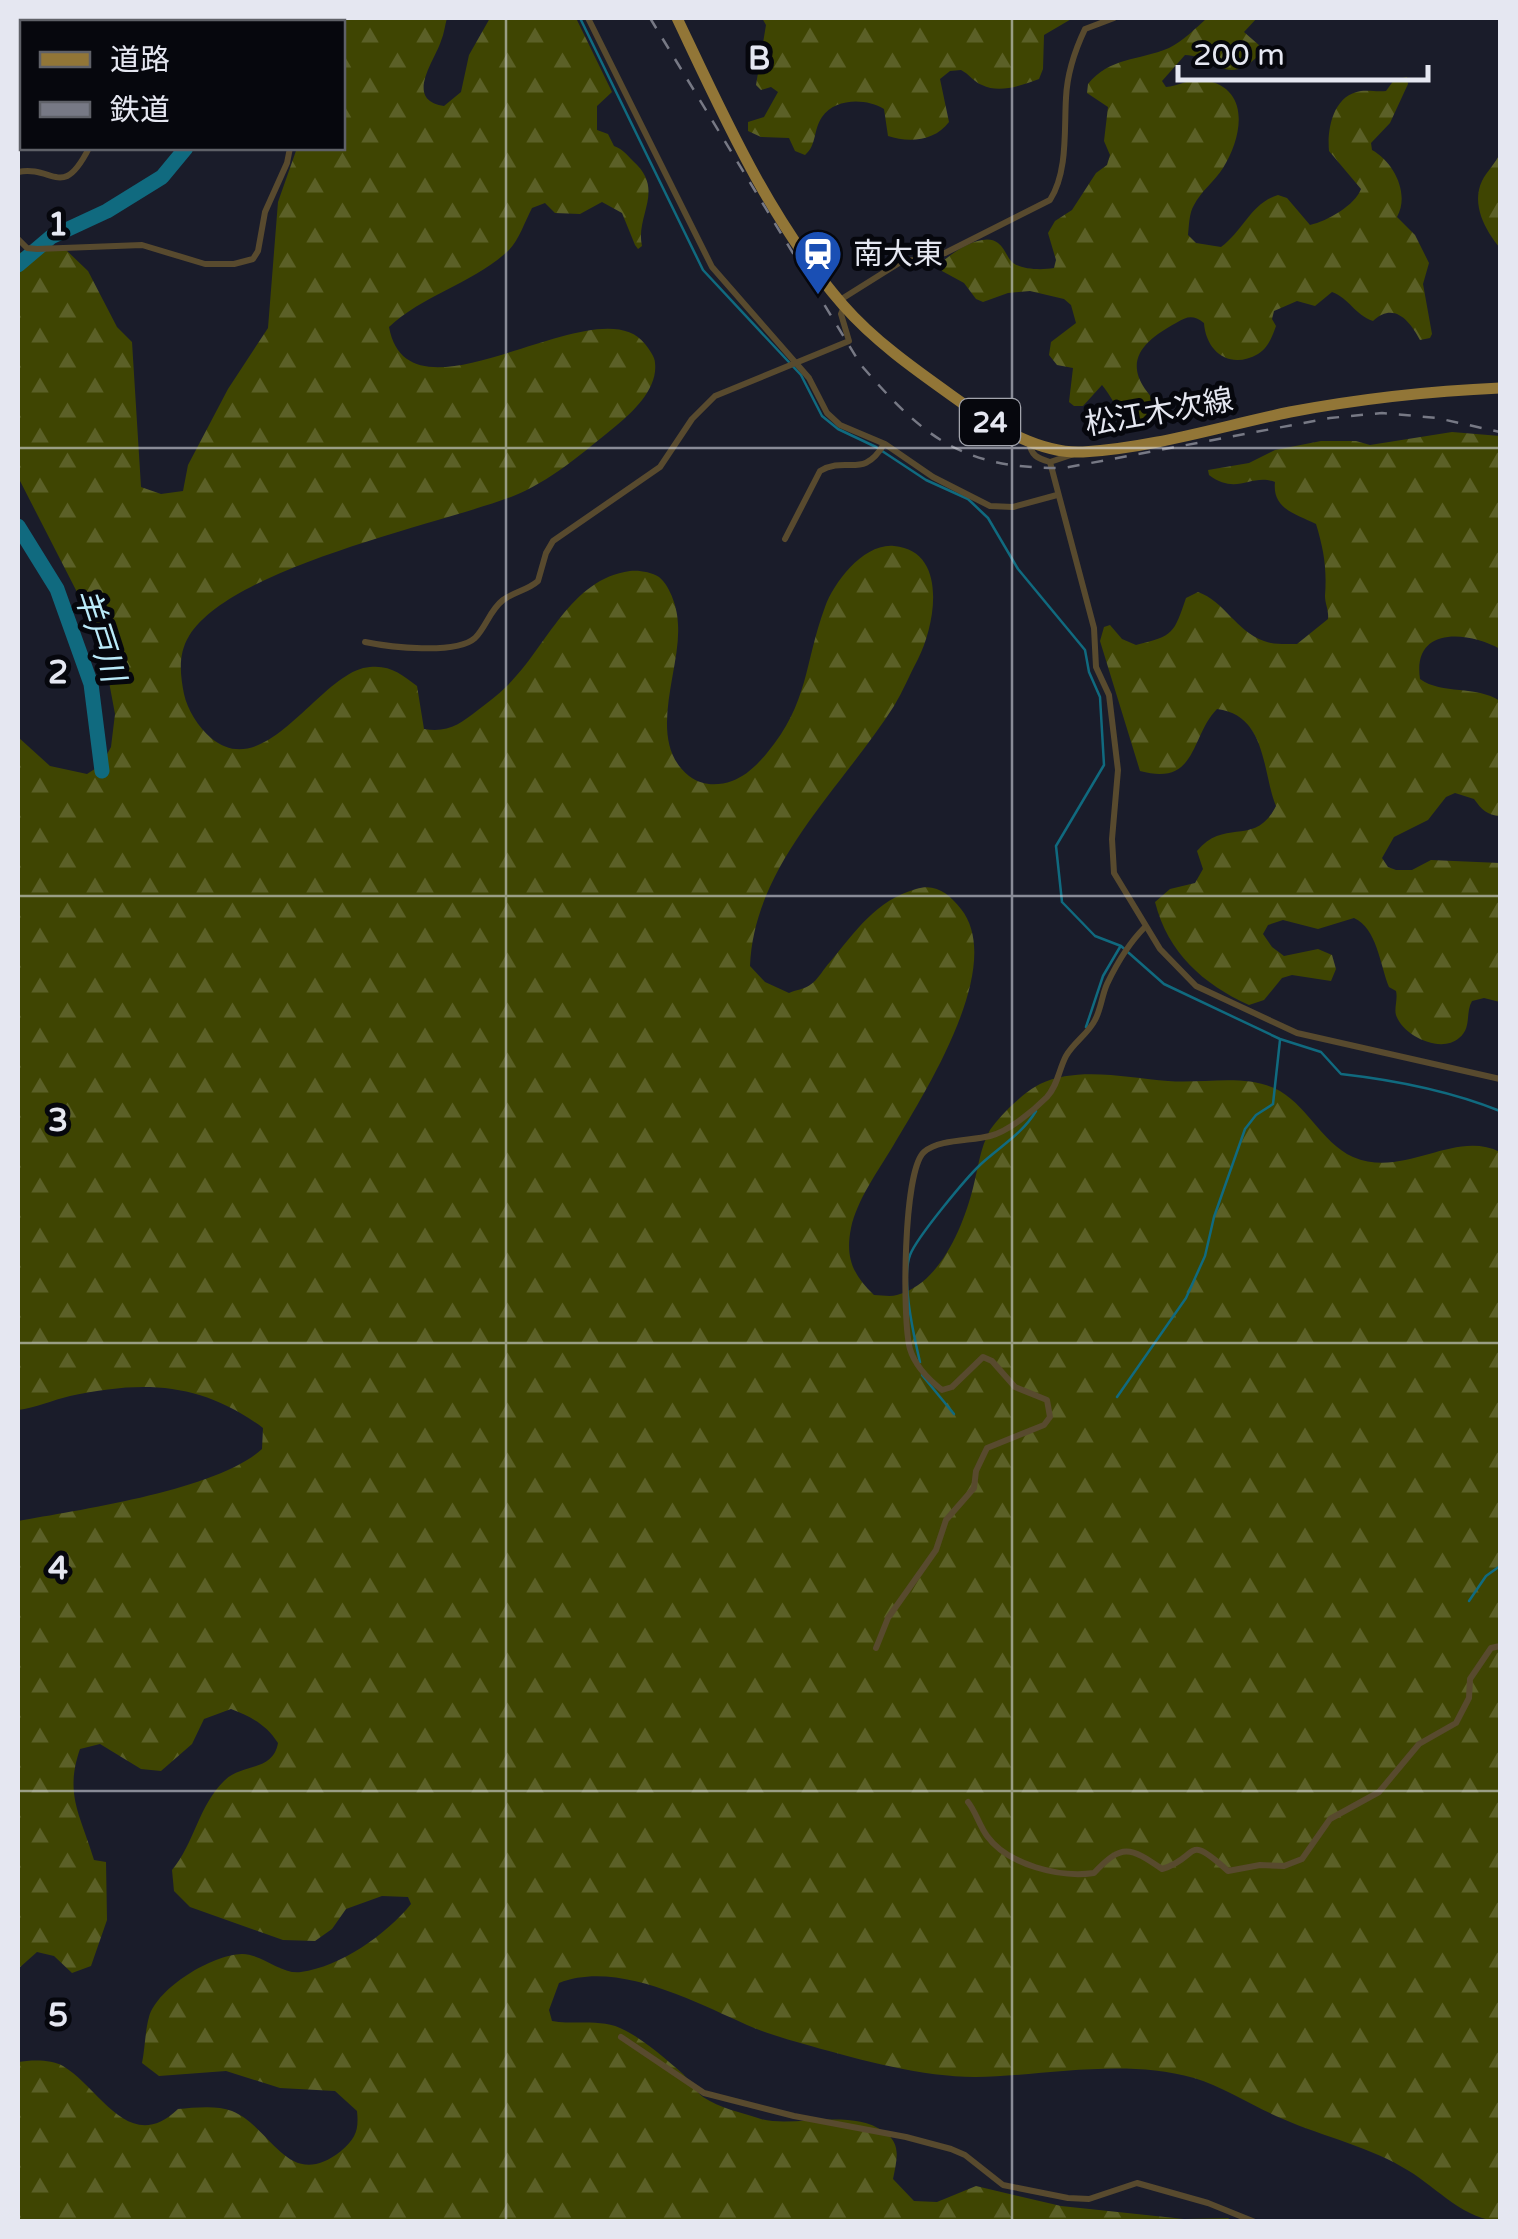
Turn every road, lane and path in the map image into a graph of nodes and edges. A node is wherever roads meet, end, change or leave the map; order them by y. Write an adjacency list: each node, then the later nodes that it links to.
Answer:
1 (588, 18): 9 (street)
2 (677, 18): 8 (main road, 松江木次線 / 24)
3 (1114, 18): 8 (street)
4 (88, 150): 6 (street)
5 (290, 150): 7 (street)
6 (18, 172)
7 (18, 239)
8 (842, 303): 9 (street); 11 (main road, 松江木次線 / 24)
9 (793, 364): 12 (street); 17 (street)
10 (1500, 388): 13 (main road, 松江木次線 / 24)
11 (1029, 442): 13 (main road, 松江木次線 / 24); 14 (street)
12 (882, 448): 15 (street); 16 (street)
13 (1078, 452): 14 (street)
14 (1050, 462): 15 (street)
15 (1058, 495): 18 (street)
16 (785, 539)
17 (365, 642)
18 (1146, 926): 19 (street); 21 (street)
19 (1500, 1079)
20 (1500, 1646): 22 (street)
21 (876, 1648)
22 (968, 1802)
23 (622, 2036): 24 (street)
24 (1255, 2222)

